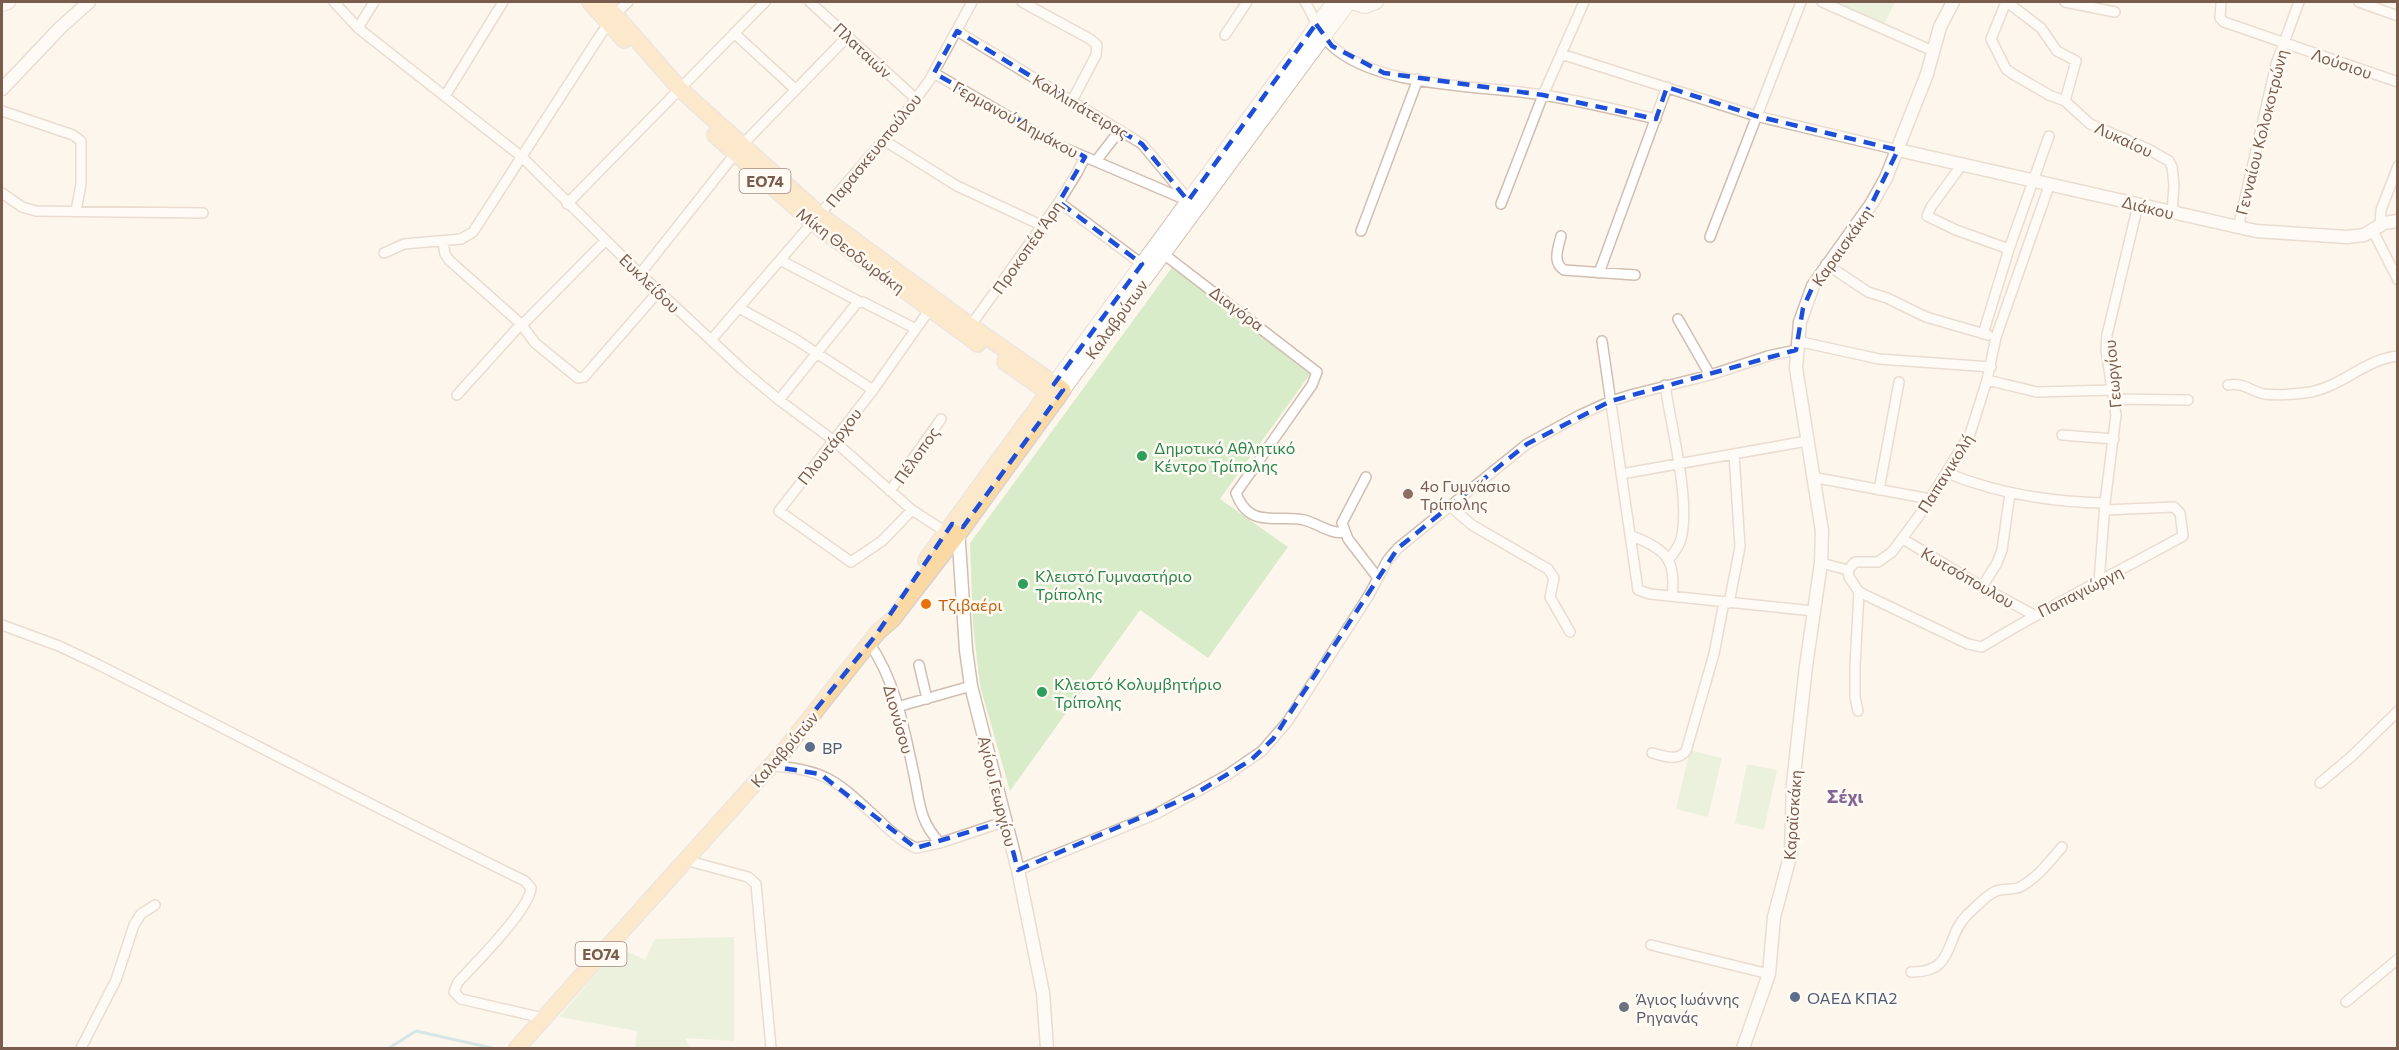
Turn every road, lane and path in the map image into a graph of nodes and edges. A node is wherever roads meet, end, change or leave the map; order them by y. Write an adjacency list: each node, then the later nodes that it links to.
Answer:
1 (8, 2): 27 (main road)
2 (89, 2): 44 (street)
3 (334, 2): 31 (street, Ευκλείδου)
4 (374, 2): 31 (street)
5 (502, 2): 48 (street)
6 (590, 2): 30 (main road, Μίκη Θεοδωράκη / ΕΟ74)
7 (604, 2): 30 (main road, Μίκη Θεοδωράκη / ΕΟ74)
8 (628, 2): 30 (street)
9 (765, 2): 34 (street)
10 (810, 2): 36 (street, Πλαταιών)
11 (972, 2): 33 (street, Παρασκευοπούλου)
12 (1022, 2): 50 (street)
13 (1247, 2): 35 (street)
14 (1305, 2): 32 (street)
15 (1334, 2): 32 (main road, Καλαβρύτων)
16 (1350, 2): 17 (main road); 32 (main road, Καλαβρύτων)
17 (1376, 2)
18 (1584, 2): 39 (street)
19 (1801, 2): 53 (street)
20 (1822, 2): 38 (street)
21 (1953, 2): 38 (street, Καραισκάκη)
22 (2006, 2): 51 (street); 51 (street, Λυκαίου)
23 (2065, 2): 28 (street)
24 (2221, 2): 37 (street, Λούσιου)
25 (2299, 2): 37 (street, Γενναίου Κολοκοτρώνη)
26 (2359, 2): 29 (street)
27 (2, 4)
28 (2115, 12)
29 (2397, 16)
30 (612, 19): 46 (main road, Μίκη Θεοδωράκη / ΕΟ74); 60 (street)
31 (358, 28): 48 (street, Ευκλείδου)
32 (1320, 29): 41 (street); 70 (main road, Καλαβρύτων)
33 (957, 31): 40 (street, Παρασκευοπούλου); 50 (street, Καλλιπάτειρας)
34 (734, 33): 45 (street); 46 (street)
35 (1224, 35)
36 (848, 36): 45 (street); 49 (street, Πλαταιών)
37 (2283, 43): 42 (street, Λούσιου); 79 (street, Γενναίου Κολοκοτρώνη)
38 (1933, 51): 59 (street, Καραισκάκη)
39 (1561, 54): 43 (street); 47 (street)
40 (934, 72): 49 (street, Παρασκευοπούλου); 61 (street, Γερμανού Δημάκου)
41 (1418, 79): 47 (street); 81 (street)
42 (2397, 82)
43 (1667, 87): 53 (street); 54 (street)
44 (2, 89)
45 (796, 90): 58 (street)
46 (677, 92): 58 (main road, Μίκη Θεοδωράκη / ΕΟ74); 69 (street)
47 (1543, 95): 54 (street); 71 (street)
48 (445, 96): 60 (street, Ευκλείδου)
49 (916, 99): 57 (street, Παρασκευοπούλου)
50 (1072, 101): 55 (street, Καλλιπάτειρας)
51 (2065, 101): 75 (street, Λυκαίου)
52 (2, 111): 73 (street)
53 (1756, 116): 59 (street); 83 (street)
54 (1656, 119): 92 (street)
55 (1120, 130): 62 (street); 70 (street, Καλλιπάτειρας)
56 (2049, 136): 65 (street)
57 (885, 141): 76 (street, Παρασκευοπούλου); 78 (street)
58 (738, 149): 76 (main road, Μίκη Θεοδωράκη / ΕΟ74); 93 (street)
59 (1898, 150): 63 (street, Διάκου); 91 (street, Καραισκάκη)
60 (522, 157): 69 (street, Ευκλείδου); 85 (street)
61 (1085, 157): 62 (street, Γερμανού Δημάκου); 68 (street, Προκοπέα Άρη)
62 (1096, 161): 70 (street, Γερμανού Δημάκου)
63 (1963, 163): 65 (street, Διάκου); 86 (street)
64 (2397, 166): 80 (street)
65 (2033, 179): 66 (street, Διάκου); 86 (street)
66 (2050, 183): 72 (street, Διάκου); 105 (street, Παπανικολή)
67 (2, 193): 73 (street)
68 (1059, 202): 78 (street, Προκοπέα Άρη); 90 (street)
69 (567, 204): 84 (street, Ευκλείδου)
70 (1193, 204): 87 (main road, Καλαβρύτων)
71 (1501, 204)
72 (2138, 205): 75 (street, Διάκου); 120 (street, Γεωργίου)
73 (76, 211): 74 (street)
74 (203, 213)
75 (2172, 213): 79 (street, Διάκου)
76 (816, 219): 89 (street, Παρασκευοπούλου); 99 (main road, Μίκη Θεοδωράκη / ΕΟ74); 103 (main road, Μίκη Θεοδωράκη / ΕΟ74)
77 (2397, 221): 80 (street, Διάκου)
78 (1043, 226): 103 (street, Προκοπέα Άρη)
79 (2238, 228): 80 (street, Διάκου)
80 (2377, 228): 95 (street)
81 (1361, 231)
82 (1561, 236): 92 (street)
83 (1710, 237)
84 (606, 240): 93 (street, Ευκλείδου); 101 (street)
85 (442, 242): 88 (street); 101 (street)
86 (2008, 249): 104 (street)
87 (1159, 251): 90 (main road, Καλαβρύτων); 118 (main road, Καλαβρύτων); 143 (street, Διαγόρα)
88 (384, 253)
89 (780, 260): 97 (street); 98 (street, Παρασκευοπούλου)
90 (1142, 264): 118 (main road, Καλαβρύτων)
91 (1827, 264): 104 (street); 108 (street, Καραισκάκη)
92 (1599, 273): 94 (street)
93 (640, 274): 96 (street, Ευκλείδου)
94 (1635, 274)
95 (2397, 280)
96 (658, 292): 101 (street); 106 (street, Ευκλείδου)
97 (860, 302): 102 (street); 109 (street)
98 (740, 308): 106 (street, Παρασκευοπούλου); 109 (street)
99 (930, 309): 102 (street, Πλουτάρχου); 103 (main road, Μίκη Θεοδωράκη / ΕΟ74)
100 (1678, 319): 112 (street)
101 (521, 325): 119 (street)
102 (916, 329): 117 (street, Πλουτάρχου)
103 (968, 330): 118 (main road, Μίκη Θεοδωράκη / ΕΟ74)
104 (1983, 333): 105 (street)
105 (1996, 337): 111 (street, Παπανικολή)
106 (711, 340): 121 (street, Ευκλείδου)
107 (1602, 341): 123 (street)
108 (1796, 346): 111 (street); 112 (street); 128 (street, Καραισκάκη)
109 (816, 353): 117 (street); 121 (street)
110 (2397, 356): 115 (street)
111 (1991, 367): 113 (street, Παπανικολή)
112 (1710, 375): 116 (street)
113 (1987, 380): 120 (street); 131 (street, Παπανικολή)
114 (1899, 382): 135 (street)
115 (2229, 385)
116 (1665, 386): 123 (street); 130 (street)
117 (873, 390): 127 (street, Πλουτάρχου)
118 (1055, 391): 142 (main road, Καλαβρύτων / ΕΟ74)
119 (457, 394)
120 (2114, 394): 122 (street); 126 (street, Γεωργίου)
121 (779, 400): 127 (street, Ευκλείδου)
122 (2188, 400)
123 (1611, 401): 132 (street); 139 (street)
124 (941, 418): 136 (street, Πέλοπος)
125 (2062, 435): 126 (street)
126 (2114, 439): 140 (street, Γεωργίου)
127 (833, 440): 136 (street, Ευκλείδου); 141 (street, Πλουτάρχου)
128 (1807, 441): 129 (street); 134 (street, Καραισκάκη)
129 (1734, 454): 130 (street); 154 (street)
130 (1678, 464): 132 (street); 146 (street)
131 (1947, 473): 137 (street); 138 (street, Παπανικολή)
132 (1621, 474): 144 (street)
133 (1366, 477): 143 (street)
134 (1812, 477): 135 (street); 147 (street, Καραισκάκη)
135 (1879, 489): 138 (street)
136 (890, 491): 141 (street, Ευκλείδου)
137 (2010, 493): 140 (street); 151 (street)
138 (1930, 499): 145 (street, Παπανικολή)
139 (1450, 506): 149 (street); 158 (street)
140 (2105, 507): 150 (street, Γεωργίου); 150 (street, Παπαγιώργη)
141 (912, 510): 142 (street, Ευκλείδου)
142 (953, 529): 159 (main road, Καλαβρύτων / ΕΟ74); 161 (street, Αγίου Γεωργίου)
143 (1344, 532): 149 (street)
144 (1630, 536): 146 (street); 153 (street)
145 (1903, 539): 148 (street, Παπανικολή); 151 (street, Κωτσόπουλου)
146 (1669, 559): 153 (street)
147 (1821, 563): 148 (street); 155 (street, Καραισκάκη)
148 (1848, 570): 152 (street)
149 (1378, 578): 173 (street)
150 (2099, 582): 156 (street, Παπαγιώργη)
151 (1982, 587): 156 (street, Κωτσόπουλου)
152 (1859, 592): 156 (street, Παπαγιώργη); 164 (street)
153 (1672, 596): 154 (street)
154 (1727, 602): 155 (street); 166 (street)
155 (1813, 612): 178 (street, Καραϊσκάκη)
156 (2034, 615)
157 (2, 625): 180 (street)
158 (1570, 632)
159 (873, 638): 163 (street, Διονύσου); 167 (main road, Καλαβρύτων / ΕΟ74)
160 (919, 665): 162 (street)
161 (971, 686): 162 (street); 169 (street, Αγίου Γεωργίου)
162 (927, 699): 163 (street)
163 (897, 707): 170 (street, Διονύσου)
164 (1858, 711)
165 (2397, 711): 168 (street)
166 (1652, 753)
167 (770, 766): 170 (street); 172 (main road, Καλαβρύτων / ΕΟ74)
168 (2320, 783)
169 (1006, 821): 170 (street); 173 (street, Αγίου Γεωργίου)
170 (940, 843)
171 (2062, 847): 177 (street)
172 (685, 860): 180 (main road, ΕΟ74); 183 (street)
173 (1018, 870): 184 (street, Αγίου Γεωργίου)
174 (155, 905): 181 (street)
175 (1651, 945): 178 (street)
176 (2397, 959): 179 (street)
177 (1911, 972)
178 (1769, 974): 185 (street, Καραϊσκάκη)
179 (2346, 1002)
180 (543, 1018): 182 (main road, ΕΟ74)
181 (81, 1048)
182 (517, 1048)
183 (771, 1048)
184 (1047, 1048)
185 (1743, 1048)

